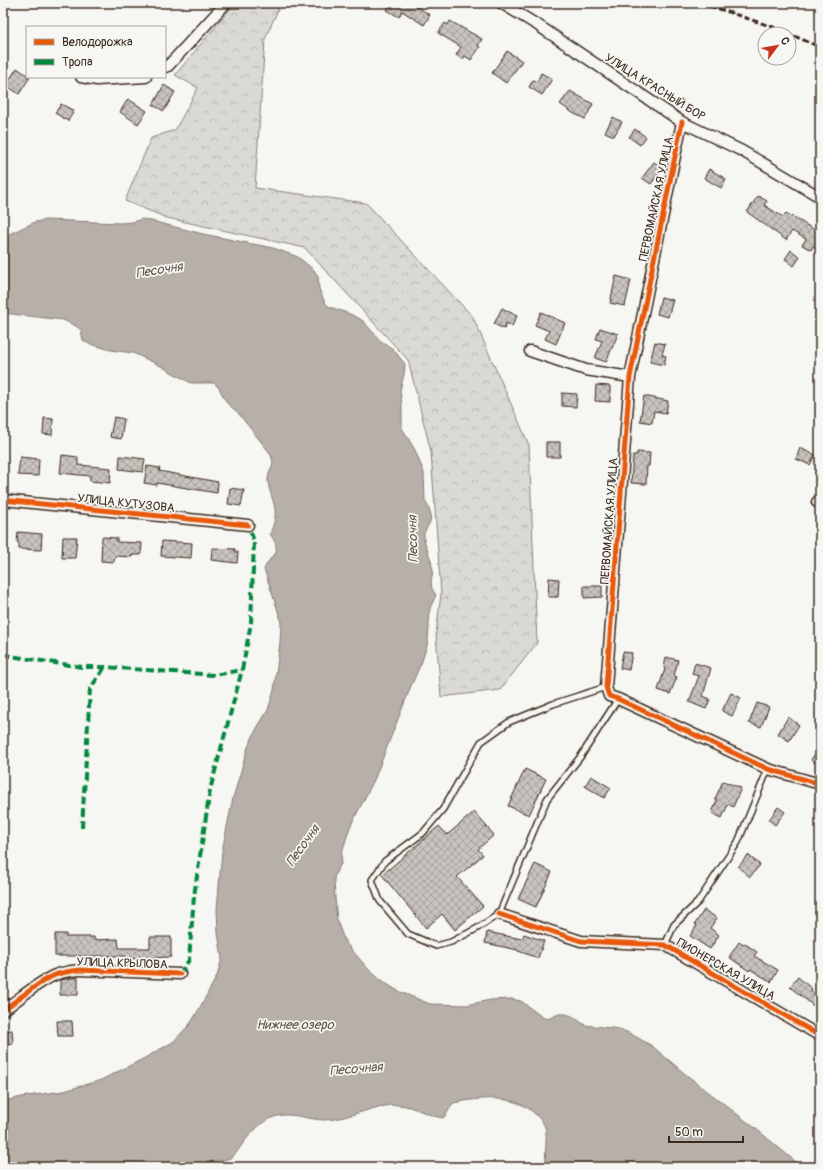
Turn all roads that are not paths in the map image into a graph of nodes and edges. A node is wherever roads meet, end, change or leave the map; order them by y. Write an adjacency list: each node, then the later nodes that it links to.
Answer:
1 (226, 3): 3 (street)
2 (501, 3): 6 (street, УЛИЦА КРАСНЫЙ БОР)
3 (167, 66)
4 (86, 78): 5 (street)
5 (130, 78)
6 (682, 122): 7 (street, УЛИЦА КРАСНЫЙ БОР); 9 (street, ПЕРВОМАЙСКАЯ УЛИЦА)
7 (820, 197)
8 (530, 351): 9 (street)
9 (630, 378): 12 (street, ПЕРВОМАЙСКАЯ УЛИЦА)
10 (3, 500): 11 (street, УЛИЦА КУТУЗОВА)
11 (248, 525)
12 (606, 687): 13 (street); 16 (lane)
13 (618, 699): 14 (street); 16 (lane)
14 (768, 769): 15 (street); 17 (lane)
15 (820, 784)
16 (499, 914): 17 (street, ПИОНЕРСКАЯ УЛИЦА)
17 (665, 945): 20 (street, ПИОНЕРСКАЯ УЛИЦА)
18 (180, 974): 19 (street, УЛИЦА КРЫЛОВА)
19 (3, 1010)
20 (820, 1036)

